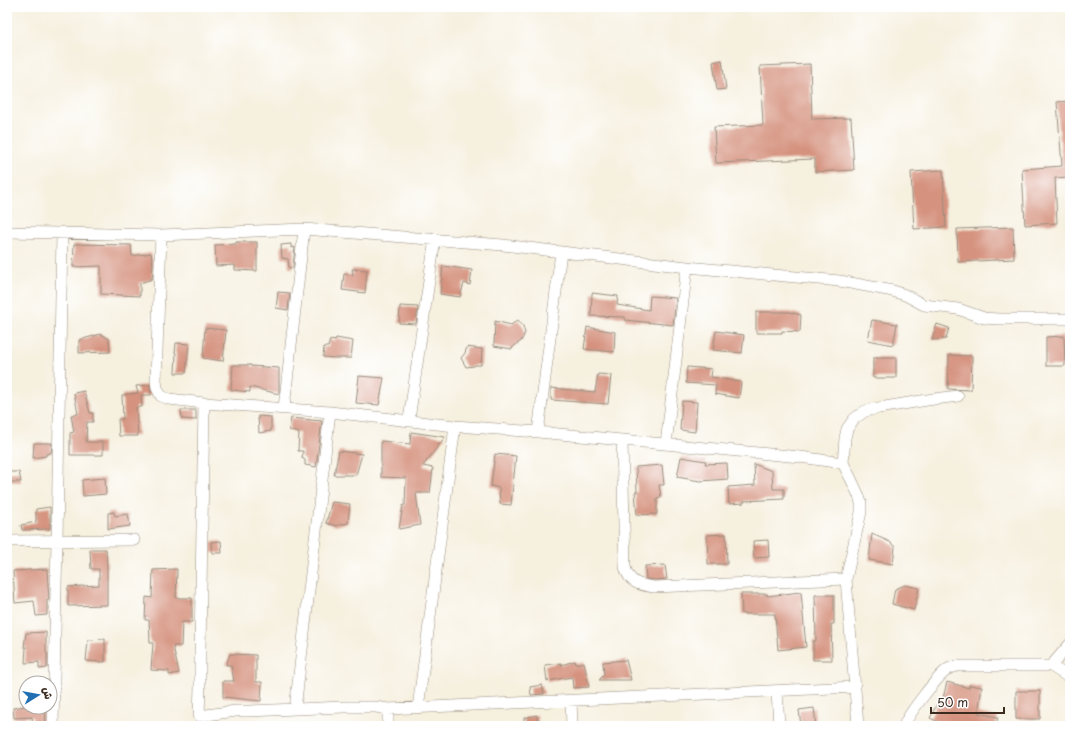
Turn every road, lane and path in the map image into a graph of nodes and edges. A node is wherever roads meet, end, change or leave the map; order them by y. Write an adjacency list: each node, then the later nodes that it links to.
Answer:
1 (304, 229): 4 (street); 5 (street); 11 (street)
2 (7, 232): 3 (street)
3 (62, 232): 4 (street); 21 (street)
4 (161, 235): 10 (street)
5 (435, 239): 6 (street); 13 (street)
6 (561, 252): 7 (street); 15 (street)
7 (687, 267): 8 (street); 17 (street)
8 (1070, 319)
9 (958, 396): 18 (street)
10 (204, 403): 11 (street); 30 (street)
11 (284, 408): 12 (street)
12 (330, 412): 13 (street); 30 (street)
13 (409, 420): 14 (street)
14 (455, 426): 15 (street); 29 (street)
15 (538, 432): 16 (street)
16 (622, 440): 17 (street); 22 (street)
17 (666, 444): 18 (street)
18 (843, 463): 22 (street)
19 (134, 540): 21 (street)
20 (7, 541): 21 (street)
21 (57, 541): 32 (street)
22 (846, 579): 26 (street)
23 (1070, 644): 24 (street)
24 (1051, 666): 25 (street); 37 (street)
25 (1070, 678)
26 (855, 687): 27 (street); 36 (street)
27 (777, 691): 28 (street); 35 (street)
28 (571, 700): 29 (street); 34 (street)
29 (418, 708): 31 (street)
30 (295, 709): 31 (street)
31 (388, 709): 33 (street)
32 (53, 726)
33 (388, 726)
34 (572, 726)
35 (779, 726)
36 (858, 726)
37 (904, 726)

